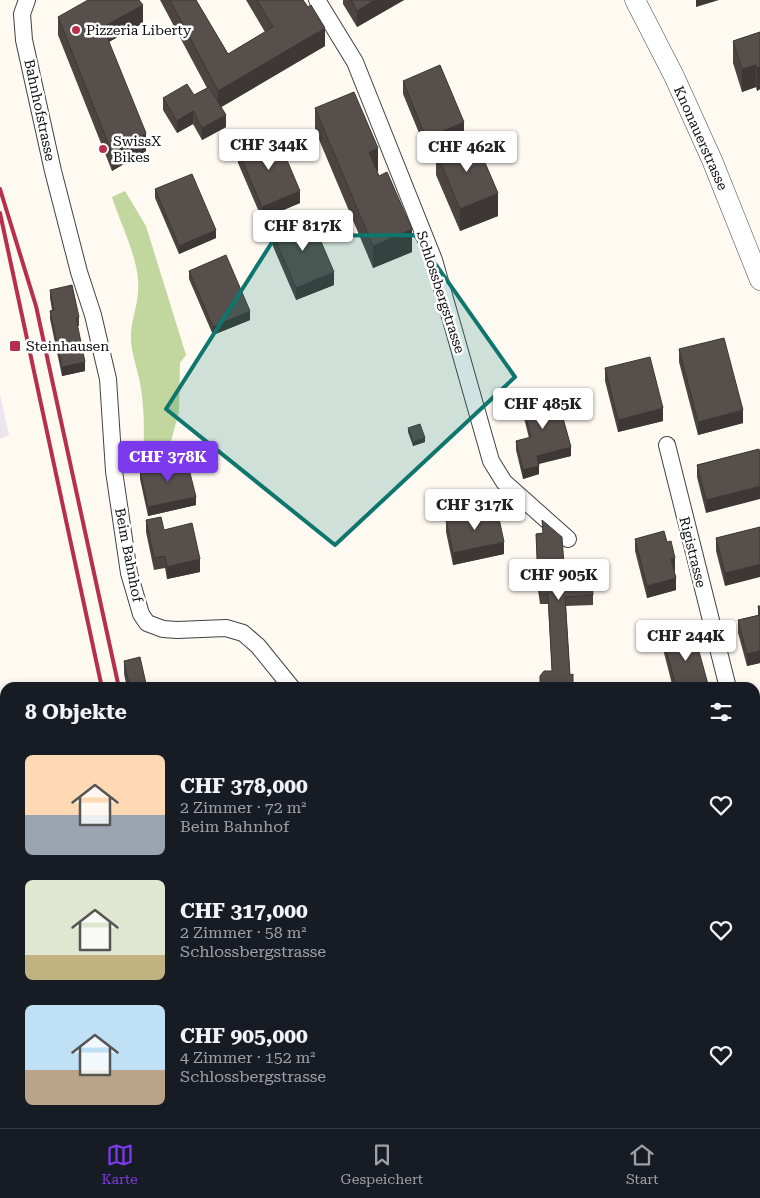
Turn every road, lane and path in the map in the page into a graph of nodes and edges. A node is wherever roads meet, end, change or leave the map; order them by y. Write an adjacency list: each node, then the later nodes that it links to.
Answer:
1 (27, 0): 4 (street, Bahnhofstrasse)
2 (317, 0): 7 (street, Schlossbergstrasse)
3 (635, 0): 5 (street, Knonauerstrasse)
4 (66, 220): 8 (street, Beim Bahnhof)
5 (760, 280)
6 (667, 445): 9 (street, Rigistrasse)
7 (568, 539)
8 (287, 682)
9 (726, 682)

